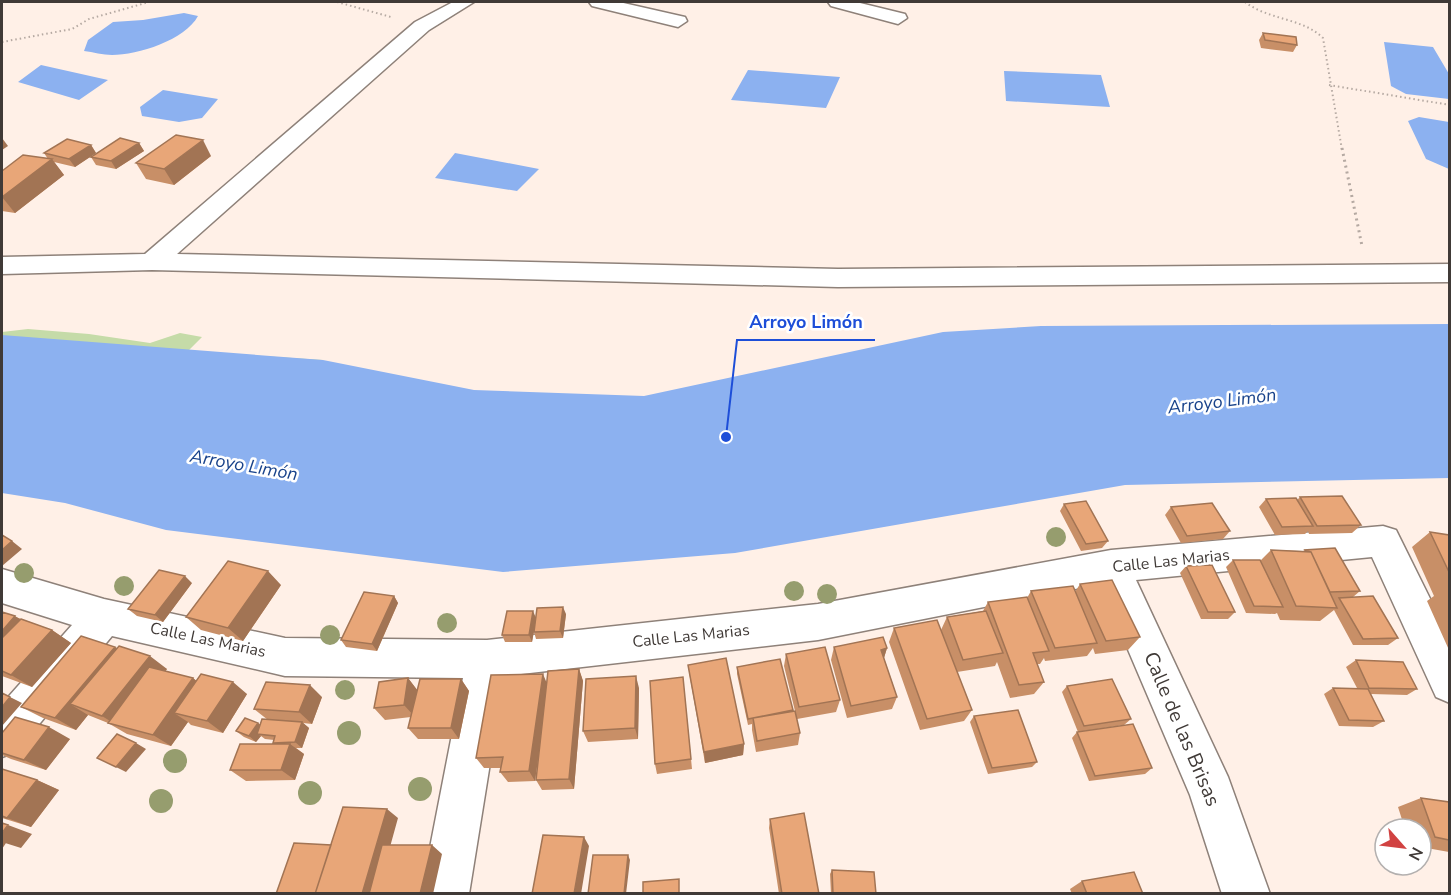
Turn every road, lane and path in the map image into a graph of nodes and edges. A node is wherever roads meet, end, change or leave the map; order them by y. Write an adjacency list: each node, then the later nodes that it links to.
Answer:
1 (149, 2): 10 (path)
2 (337, 2): 9 (path)
3 (465, 2): 9 (street)
4 (597, 2): 8 (street)
5 (837, 2): 7 (street)
6 (1245, 2): 11 (path)
7 (898, 18)
8 (678, 21)
9 (422, 26): 13 (street)
10 (2, 42)
11 (1329, 85): 12 (path); 16 (path)
12 (1449, 105)
13 (152, 262): 14 (street); 16 (street)
14 (2, 266)
15 (1449, 273): 16 (street)
16 (1368, 275)
17 (1112, 566): 20 (street, Calle Las Marias); 21 (street, Calle Las Marias); 24 (street, Calle de las Brisas)
18 (2, 586): 19 (street, Calle Las Marias)
19 (104, 617): 20 (street, Calle Las Marias); 22 (street)
20 (487, 659): 23 (street)
21 (1449, 683)
22 (2, 736)
23 (446, 894)
24 (1246, 894)

